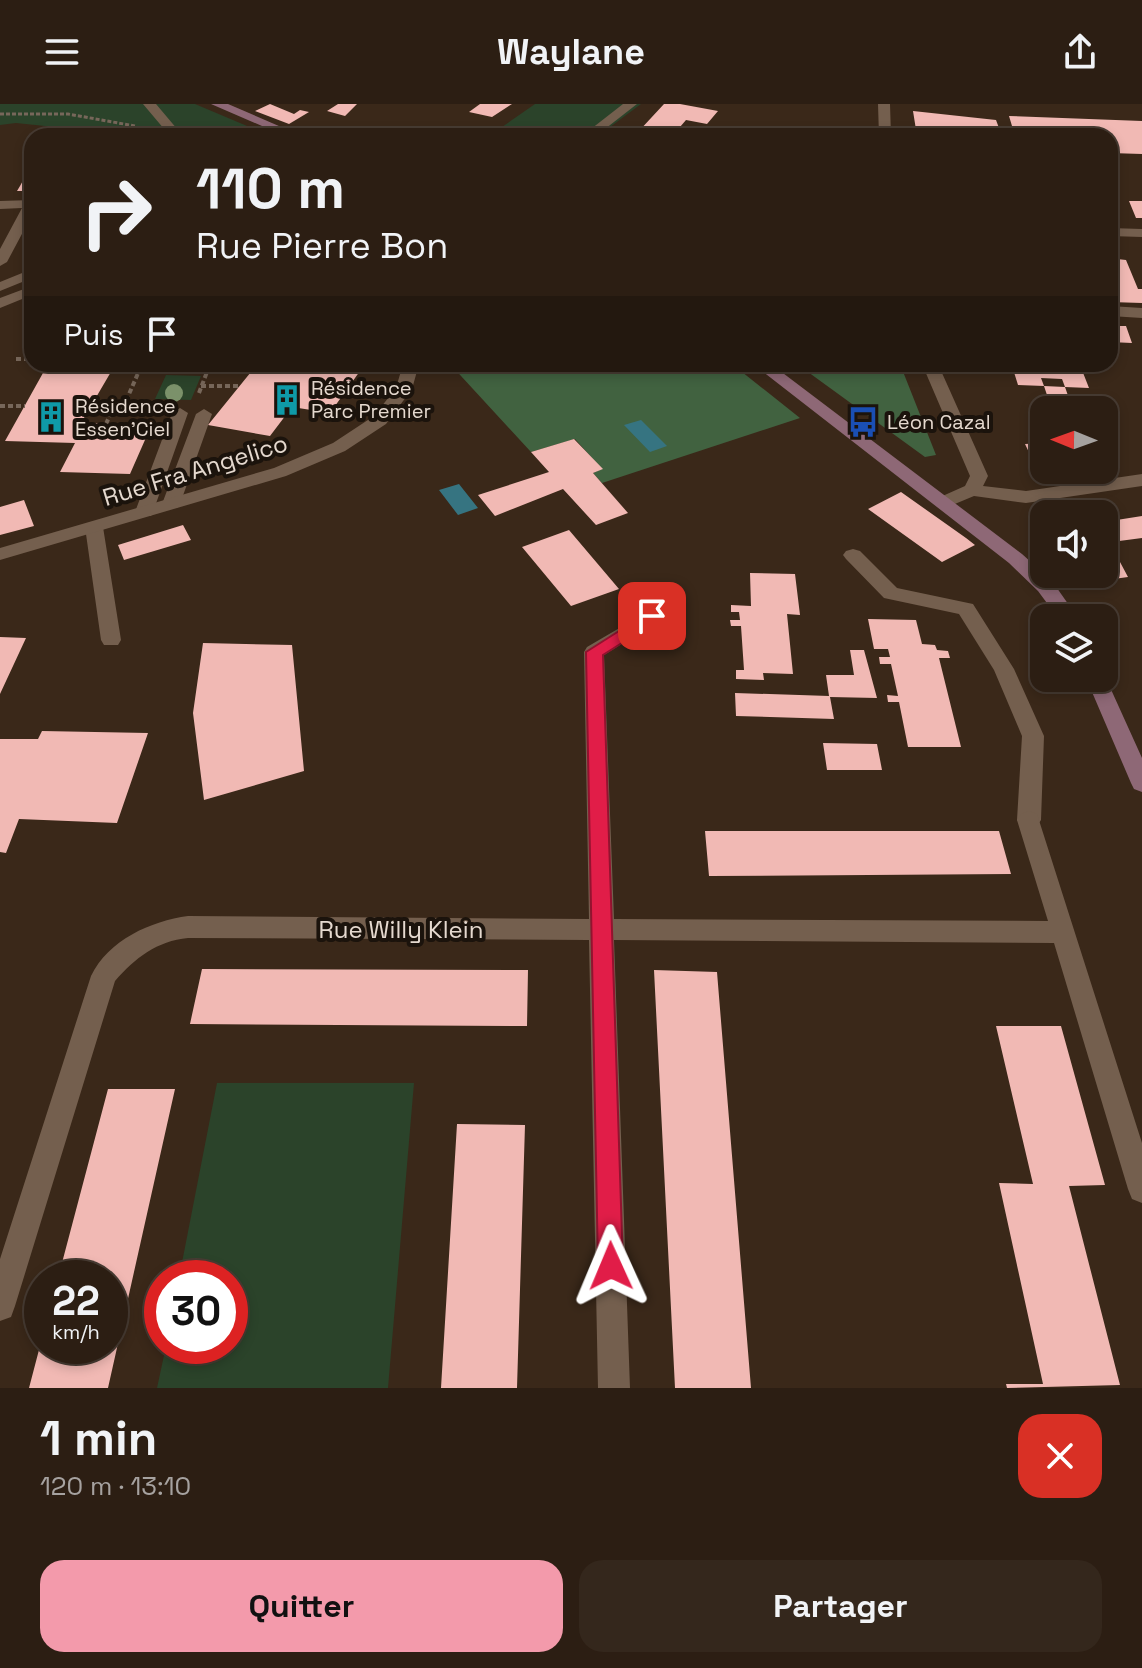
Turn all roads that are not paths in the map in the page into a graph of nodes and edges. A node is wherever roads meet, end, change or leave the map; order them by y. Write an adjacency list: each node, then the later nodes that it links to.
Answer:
1 (149, 104): 5 (street)
2 (217, 104): 6 (main road)
3 (631, 104): 7 (street)
4 (884, 104): 8 (street)
5 (170, 128)
6 (276, 128)
7 (599, 128)
8 (885, 128)
9 (24, 204): 10 (street)
10 (0, 205)
11 (24, 217): 14 (street)
12 (1118, 232): 13 (street)
13 (1142, 233)
14 (0, 262)
15 (24, 276): 16 (street)
16 (0, 287)
17 (24, 293): 18 (street)
18 (0, 303)
19 (1118, 312): 20 (street)
20 (1142, 313)
21 (409, 372): 29 (street, Rue Fra Angelico)
22 (772, 372): 28 (main road)
23 (934, 372): 27 (street)
24 (173, 411): 30 (street)
25 (204, 414): 29 (street)
26 (1142, 480): 27 (street)
27 (972, 490): 28 (street)
28 (944, 502): 34 (main road)
29 (171, 504): 30 (street, Rue Fra Angelico)
30 (144, 512): 31 (street, Rue Fra Angelico)
31 (94, 527): 32 (street, Rue Fra Angelico); 36 (street)
32 (0, 554)
33 (853, 555): 40 (street)
34 (1057, 604)
35 (652, 616): 39 (street)
36 (111, 640)
37 (1102, 692): 38 (main road)
38 (1142, 783)
39 (602, 930): 40 (street, Rue Willy Klein); 42 (street, Rue Willy Klein); 43 (street)
40 (1062, 932): 41 (street)
41 (1142, 1189)
42 (0, 1306)
43 (614, 1388)

